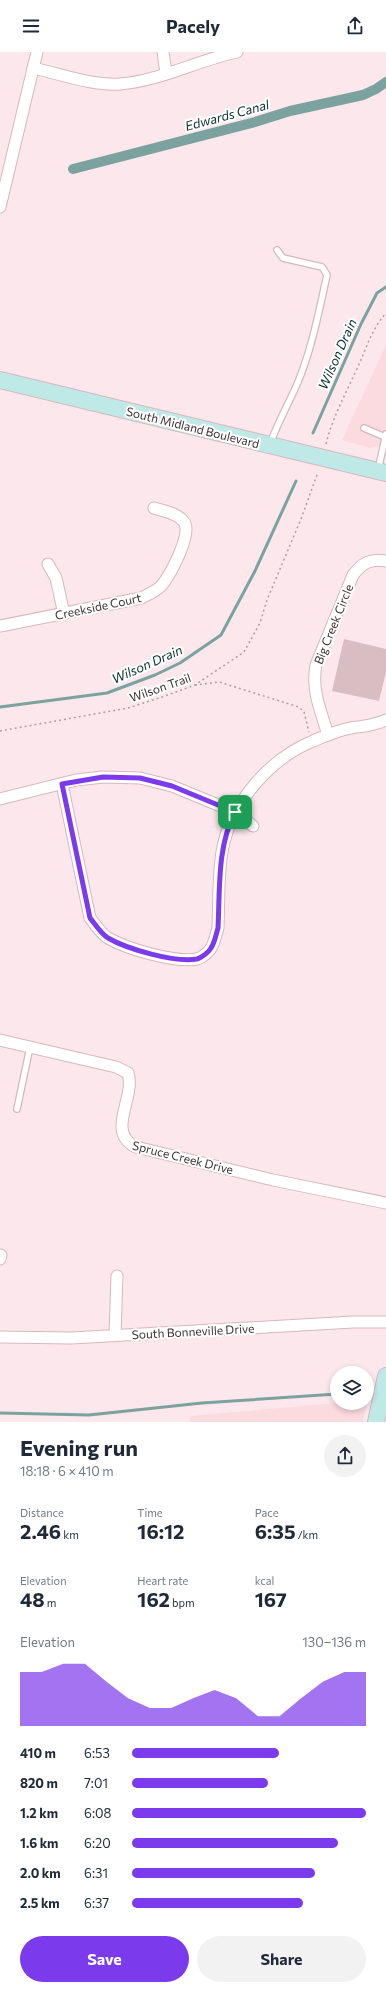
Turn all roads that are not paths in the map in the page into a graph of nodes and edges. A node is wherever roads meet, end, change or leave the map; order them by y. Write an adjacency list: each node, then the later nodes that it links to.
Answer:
1 (37, 52): 4 (street)
2 (163, 52): 5 (street)
3 (237, 52): 5 (street)
4 (34, 68): 5 (street); 6 (street)
5 (166, 73)
6 (0, 207)
7 (277, 250): 11 (lane)
8 (0, 380): 11 (main road, South Midland Boulevard)
9 (364, 428): 10 (lane)
10 (386, 435): 12 (lane)
11 (269, 446): 12 (main road, South Midland Boulevard)
12 (382, 472)
13 (154, 508): 16 (street, Creekside Court)
14 (386, 561): 21 (street, Big Creek Circle)
15 (48, 564): 16 (street)
16 (64, 614): 17 (street, Creekside Court)
17 (0, 626)
18 (386, 720): 19 (street)
19 (372, 726): 20 (street); 21 (street)
20 (386, 730)
21 (328, 735): 24 (street)
22 (62, 784): 23 (street); 24 (street); 24 (street)
23 (0, 800)
24 (235, 812): 25 (street)
25 (253, 826)
26 (0, 1040): 27 (street, Spruce Creek Drive)
27 (30, 1047): 28 (lane); 29 (street, Spruce Creek Drive)
28 (17, 1110)
29 (386, 1203)
30 (117, 1276): 32 (street)
31 (386, 1322): 32 (street, South Bonneville Drive)
32 (115, 1336): 33 (street, South Bonneville Drive)
33 (0, 1337)
34 (386, 1376): 35 (main road)
35 (376, 1422)

